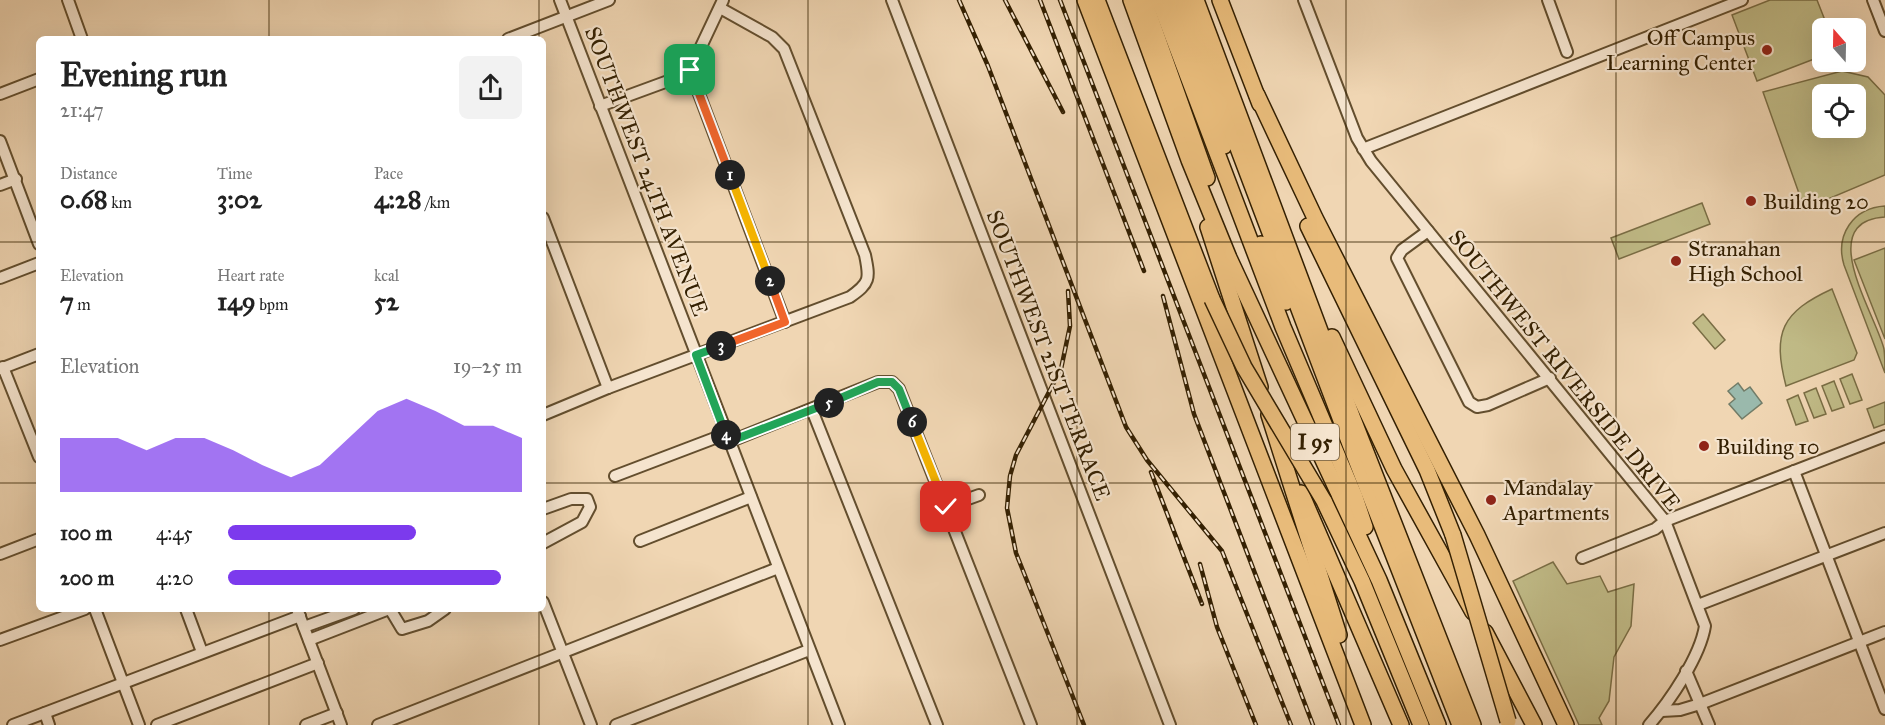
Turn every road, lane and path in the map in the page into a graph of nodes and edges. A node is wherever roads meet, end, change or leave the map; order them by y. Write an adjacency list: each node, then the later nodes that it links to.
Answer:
1 (68, 0): 19 (street)
2 (561, 0): 17 (street, SOUTHWEST 24TH AVENUE)
3 (609, 0): 17 (street)
4 (892, 0): 106 (street, SOUTHWEST 21ST TERRACE)
5 (1085, 0): 107 (highway)
6 (1098, 0): 110 (highway, bridge)
7 (1131, 0): 29 (highway, I 95)
8 (1144, 0): 57 (highway)
9 (1196, 0): 35 (highway, I 95)
10 (1220, 0): 25 (highway)
11 (1304, 0): 28 (street, SOUTHWEST RIVERSIDE DRIVE)
12 (1548, 0): 21 (street)
13 (1742, 0): 28 (street)
14 (1873, 0): 18 (street)
15 (722, 4): 22 (street); 38 (street)
16 (1169, 4): 57 (highway); 113 (highway)
17 (567, 17): 20 (street); 26 (street, SOUTHWEST 24TH AVENUE)
18 (1885, 31)
19 (81, 36)
20 (516, 36)
21 (1567, 52)
22 (690, 70): 26 (street); 38 (street)
23 (36, 80): 24 (street)
24 (0, 94)
25 (1257, 95): 93 (highway, bridge); 117 (highway)
26 (600, 106): 40 (street, SOUTHWEST 24TH AVENUE)
27 (0, 141): 30 (street)
28 (1363, 149): 33 (street, SOUTHWEST RIVERSIDE DRIVE)
29 (1189, 160): 46 (highway); 111 (highway, I 95)
30 (16, 179): 31 (street); 34 (street)
31 (0, 185)
32 (546, 226): 43 (street)
33 (1428, 231): 42 (street, SOUTHWEST RIVERSIDE DRIVE); 42 (street)
34 (36, 236)
35 (1292, 255): 81 (highway); 114 (highway, I 95)
36 (36, 264): 37 (street)
37 (0, 278)
38 (785, 322): 40 (street)
39 (36, 355): 41 (street)
40 (696, 355): 43 (street); 48 (street, SOUTHWEST 24TH AVENUE)
41 (2, 368): 49 (street)
42 (1550, 378): 56 (street, SOUTHWEST RIVERSIDE DRIVE)
43 (608, 388): 45 (street)
44 (812, 410): 48 (street); 54 (street); 104 (street)
45 (546, 414)
46 (1275, 432): 108 (highway); 109 (highway)
47 (1885, 436): 50 (street)
48 (728, 440): 51 (street); 53 (street, SOUTHWEST 24TH AVENUE)
49 (36, 450)
50 (1794, 471): 56 (street); 63 (street)
51 (615, 476)
52 (979, 495): 54 (street)
53 (751, 497): 61 (street); 65 (street, SOUTHWEST 24TH AVENUE)
54 (946, 507): 105 (street)
55 (546, 508): 60 (street)
56 (1665, 521): 64 (street); 66 (street, SOUTHWEST RIVERSIDE DRIVE)
57 (1365, 527): 112 (highway)
58 (1885, 533): 63 (street)
59 (36, 540): 62 (street)
60 (546, 541)
61 (640, 541)
62 (0, 554)
63 (1827, 556): 66 (street); 80 (street)
64 (1582, 558)
65 (778, 568): 82 (street, SOUTHWEST 24TH AVENUE); 84 (street)
66 (1698, 605): 86 (street, SOUTHWEST RIVERSIDE DRIVE)
67 (546, 610): 84 (street)
68 (77, 612): 78 (street)
69 (96, 612): 87 (street)
70 (187, 612): 83 (street)
71 (298, 612): 76 (street); 83 (street)
72 (346, 612): 76 (street)
73 (381, 612): 79 (street)
74 (391, 612): 75 (street)
75 (441, 612)
76 (304, 627): 79 (street)
77 (1885, 632): 80 (street)
78 (0, 640)
79 (309, 640): 85 (street)
80 (1859, 642): 88 (street); 89 (street)
81 (1494, 648): 115 (highway); 116 (highway)
82 (809, 650): 102 (street); 103 (street, SOUTHWEST 24TH AVENUE)
83 (202, 652): 87 (street)
84 (562, 652): 100 (street); 101 (street)
85 (318, 663): 92 (street); 97 (street)
86 (1686, 670): 88 (street); 90 (street, SOUTHWEST RIVERSIDE DRIVE)
87 (123, 683): 91 (street); 96 (street)
88 (1701, 704): 90 (street); 119 (street)
89 (1885, 709)
90 (1662, 711): 118 (street, SOUTHWEST RIVERSIDE DRIVE)
91 (45, 713): 94 (street); 95 (street)
92 (337, 713): 98 (street); 99 (street)
93 (1509, 723)
94 (13, 725)
95 (49, 725)
96 (139, 725)
97 (157, 725)
98 (306, 725)
99 (341, 725)
100 (378, 725)
101 (591, 725)
102 (616, 725)
103 (839, 725)
104 (937, 725)
105 (1031, 725)
106 (1170, 725)
107 (1363, 725)
108 (1372, 725)
109 (1401, 725)
110 (1421, 725)
111 (1438, 725)
112 (1447, 725)
113 (1460, 725)
114 (1473, 725)
115 (1534, 725)
116 (1544, 725)
117 (1566, 725)
118 (1649, 725)
119 (1709, 725)

